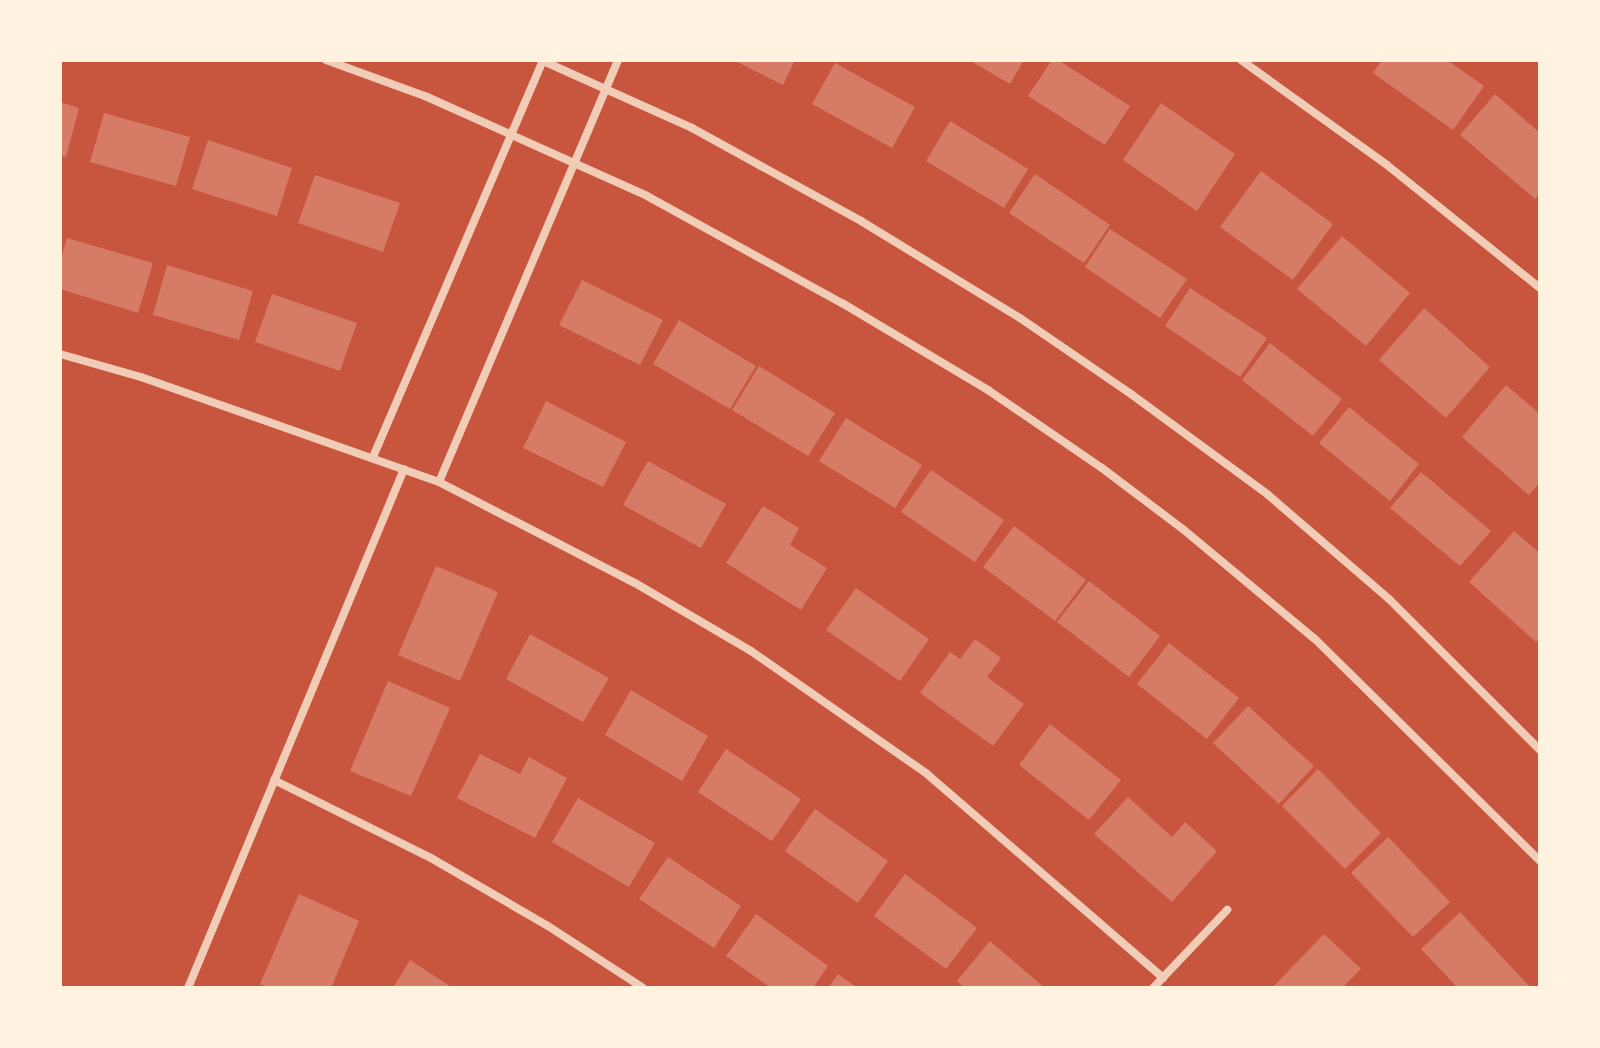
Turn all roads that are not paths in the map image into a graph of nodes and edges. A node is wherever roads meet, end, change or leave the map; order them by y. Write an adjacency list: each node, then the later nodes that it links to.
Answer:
1 (326, 60): 6 (street)
2 (542, 60): 5 (street); 6 (street)
3 (618, 60): 5 (street)
4 (1241, 60): 8 (street)
5 (606, 88): 7 (street); 13 (street)
6 (513, 134): 7 (street); 10 (street)
7 (575, 161): 12 (street); 15 (street)
8 (1540, 288)
9 (60, 354): 10 (street)
10 (373, 457): 11 (street)
11 (404, 469): 12 (street); 14 (street)
12 (439, 482): 17 (street)
13 (1540, 750)
14 (274, 780): 18 (street); 19 (street)
15 (1540, 861)
16 (1227, 910): 17 (street)
17 (1163, 978): 20 (street)
18 (188, 988)
19 (643, 988)
20 (1153, 988)

